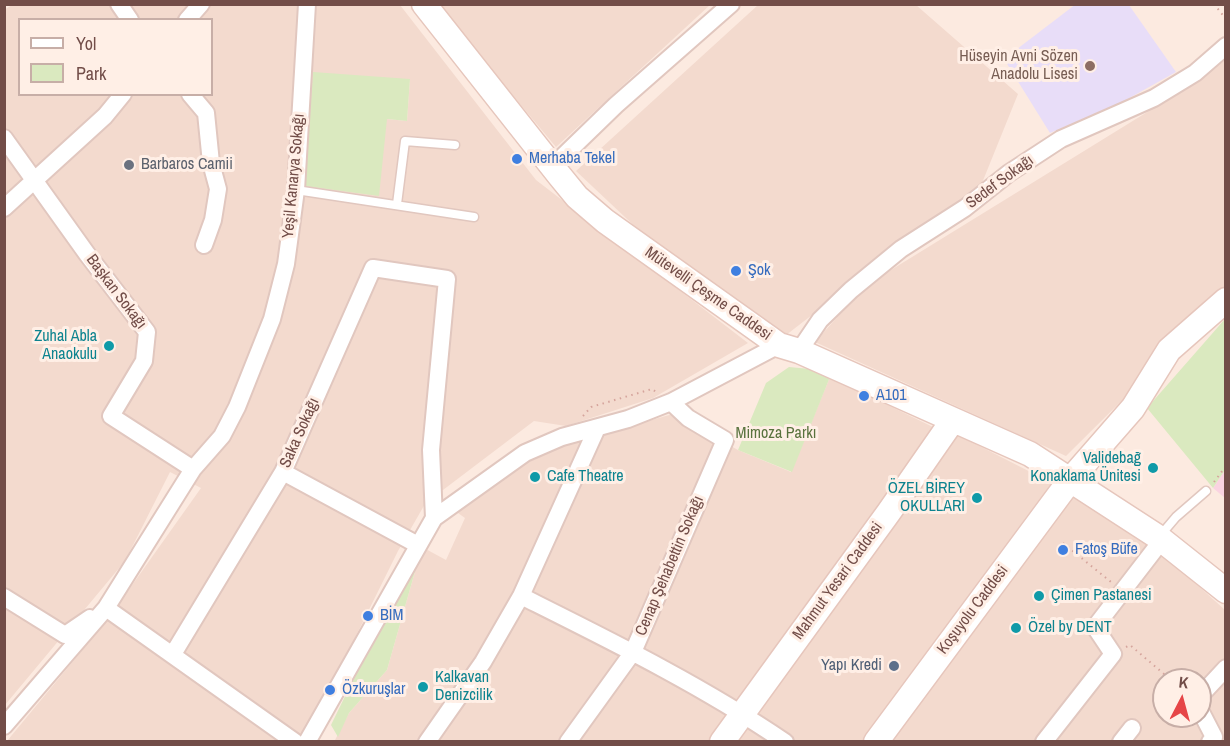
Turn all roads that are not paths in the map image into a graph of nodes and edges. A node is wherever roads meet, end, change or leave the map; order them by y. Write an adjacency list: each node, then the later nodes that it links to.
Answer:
1 (119, 4): 6 (street)
2 (201, 4): 7 (street)
3 (306, 4): 15 (street, Yeşil Kanarya Sokağı)
4 (424, 4): 13 (street, Mütevelli Çeşme Caddesi)
5 (731, 4): 13 (street)
6 (129, 18)
7 (189, 18)
8 (1226, 46): 21 (street, Sedef Sokağı)
9 (121, 96): 14 (street)
10 (192, 96): 19 (street)
11 (4, 138): 14 (street, Başkan Sokağı)
12 (455, 145): 16 (lane)
13 (552, 167): 21 (street, Mütevelli Çeşme Caddesi)
14 (35, 181): 17 (street); 25 (street, Başkan Sokağı)
15 (296, 190): 16 (lane); 25 (street, Yeşil Kanarya Sokağı)
16 (398, 204): 18 (lane)
17 (4, 208)
18 (474, 217)
19 (204, 244)
20 (1226, 300): 27 (street, Koşuyolu Caddesi)
21 (789, 348): 22 (street); 23 (street, Mütevelli Çeşme Caddesi)
22 (671, 402): 24 (street); 36 (street, Cenap Şehabettin Sokağı)
23 (953, 420): 27 (street, Mütevelli Çeşme Caddesi); 40 (street, Mahmut Yesari Caddesi)
24 (597, 428): 29 (street); 33 (street)
25 (193, 469): 35 (street)
26 (283, 472): 29 (street, Saka Sokağı); 31 (street); 37 (street, Saka Sokağı)
27 (1071, 479): 30 (street, Mütevelli Çeşme Caddesi); 50 (street, Koşuyolu Caddesi)
28 (1206, 491): 30 (lane)
29 (434, 518): 31 (street)
30 (1160, 539): 32 (street, Mütevelli Çeşme Caddesi); 51 (street)
31 (418, 545): 45 (street)
32 (1226, 591)
33 (521, 596): 36 (street); 46 (street)
34 (4, 597): 35 (street)
35 (106, 608): 37 (street); 41 (street)
36 (633, 652): 40 (street); 47 (street, Cenap Şehabettin Sokağı)
37 (173, 654): 44 (street)
38 (1226, 668): 39 (street)
39 (1212, 683)
40 (743, 713): 48 (street, Mahmut Yesari Caddesi); 49 (street)
41 (4, 726)
42 (1132, 728): 52 (street)
43 (1210, 728): 53 (street)
44 (295, 741)
45 (307, 741)
46 (427, 741)
47 (568, 741)
48 (722, 741)
49 (785, 741)
50 (876, 741)
51 (1044, 741)
52 (1120, 741)
53 (1210, 741)

